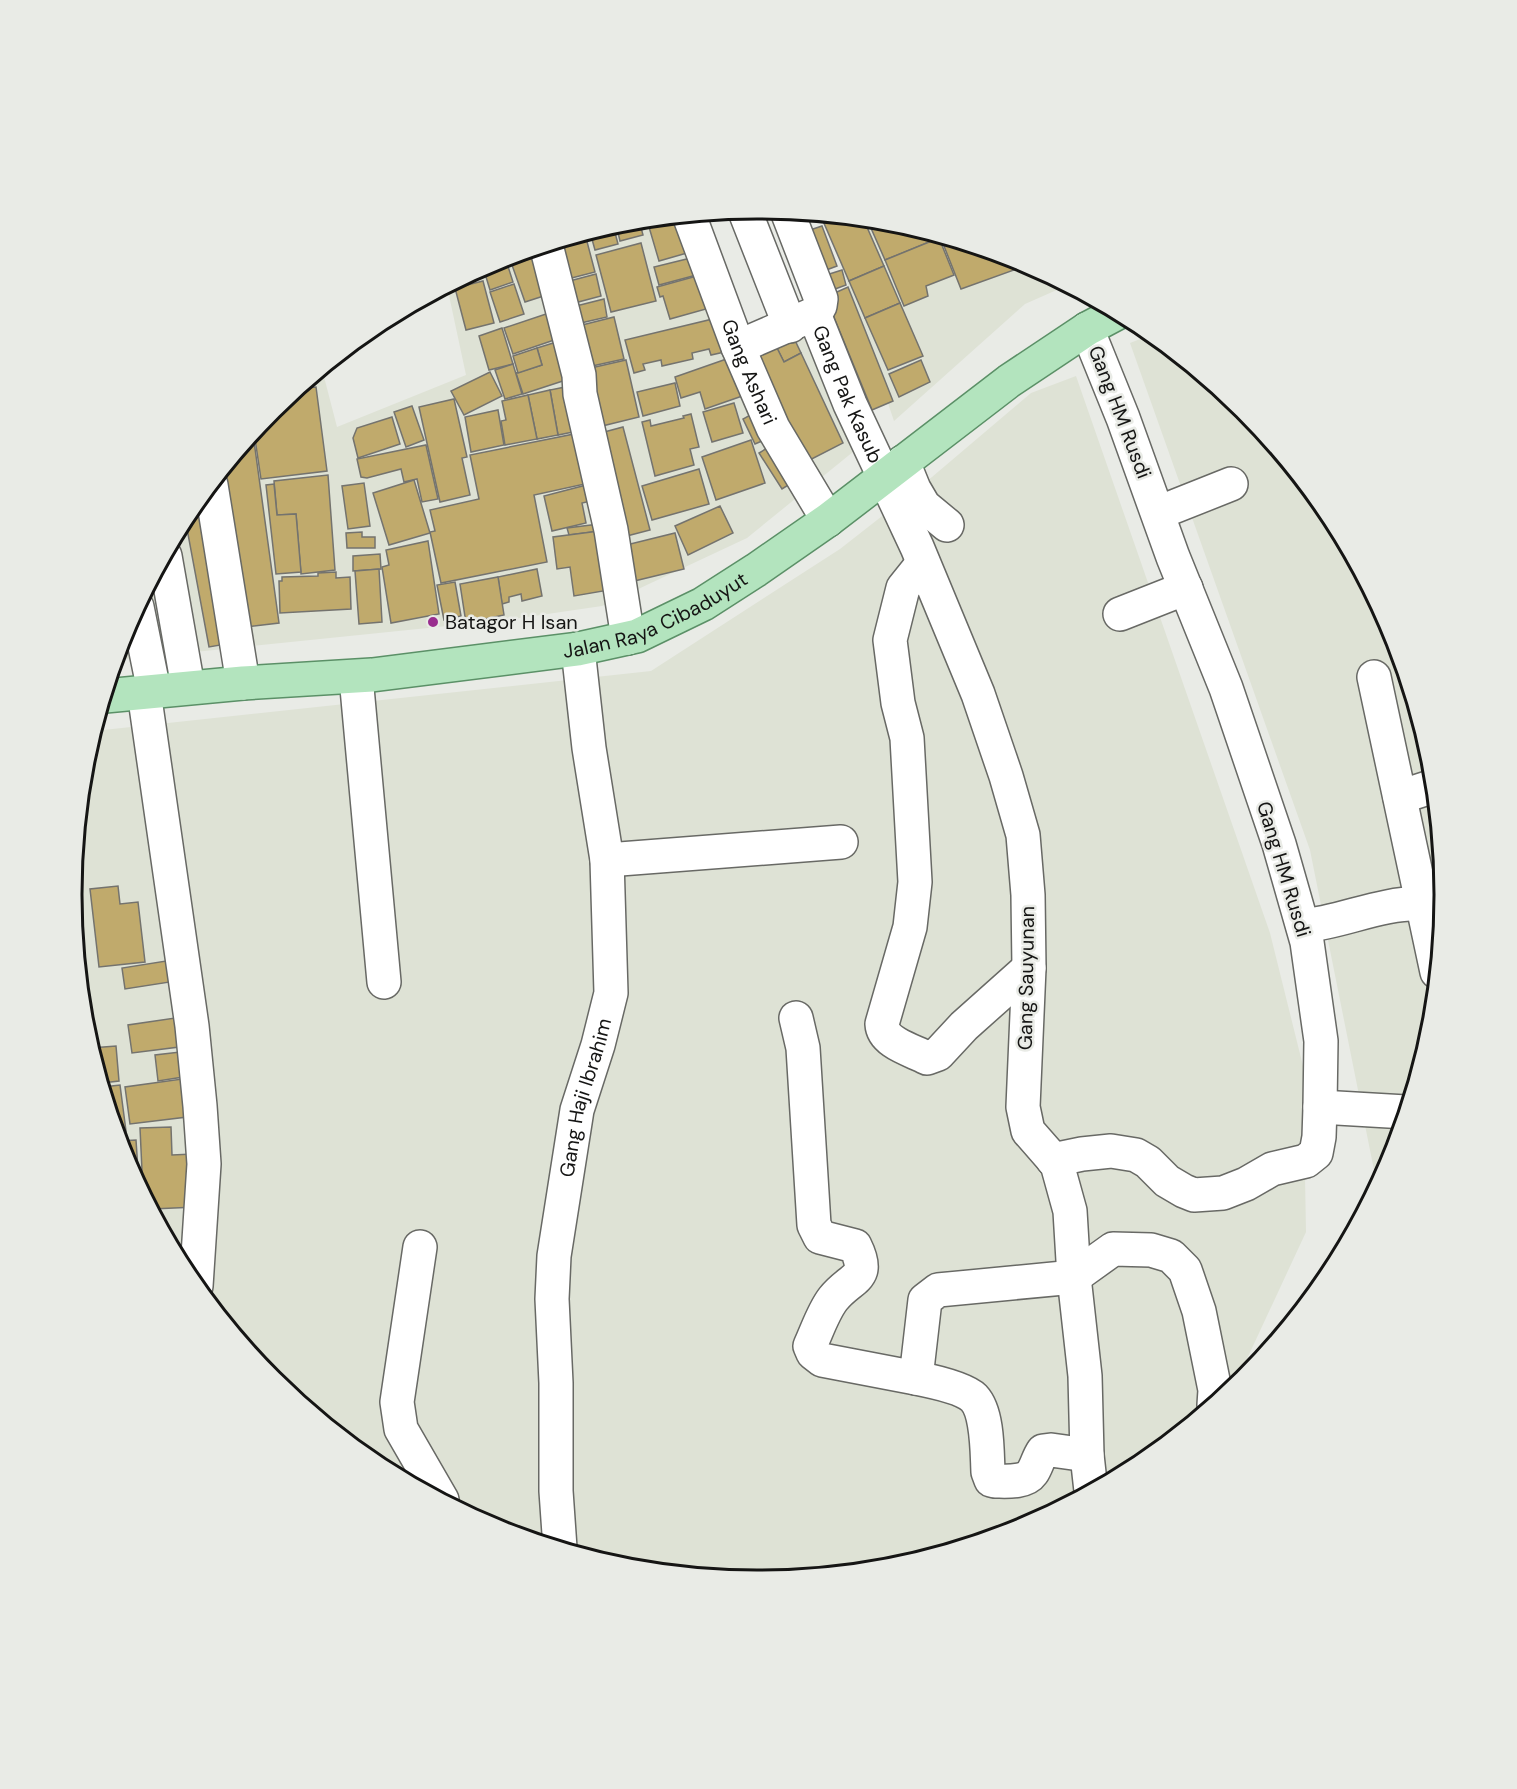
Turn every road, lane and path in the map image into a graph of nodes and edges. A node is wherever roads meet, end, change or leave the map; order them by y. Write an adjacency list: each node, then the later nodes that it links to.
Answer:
1 (749, 218): 6 (street)
2 (790, 219): 6 (street, Gang Pak Kasub)
3 (692, 222): 8 (street, Gang Ashari)
4 (548, 252): 20 (street)
5 (1110, 317): 7 (main road, Jalan Raya Cibaduyut)
6 (802, 320): 8 (street); 9 (street, Gang Pak Kasub)
7 (1087, 329): 9 (main road, Jalan Raya Cibaduyut); 12 (street, Gang HM Rusdi)
8 (738, 347): 13 (street, Gang Ashari)
9 (893, 470): 13 (main road, Jalan Raya Cibaduyut); 14 (street); 15 (street, Gang Sauyunan)
10 (1231, 484): 12 (street)
11 (213, 496): 24 (street)
12 (1158, 513): 17 (street, Gang HM Rusdi)
13 (828, 520): 20 (main road, Jalan Raya Cibaduyut)
14 (947, 525)
15 (923, 563): 35 (street, Gang Sauyunan); 35 (street)
16 (167, 567): 25 (street)
17 (1186, 588): 18 (street); 33 (street, Gang HM Rusdi)
18 (1120, 614)
19 (139, 624): 26 (street)
20 (628, 638): 21 (main road, Jalan Raya Cibaduyut)
21 (578, 649): 22 (main road, Jalan Raya Cibaduyut); 31 (street, Gang Haji Ibrahim)
22 (356, 677): 24 (main road, Jalan Raya Cibaduyut); 36 (street)
23 (1374, 677): 29 (street)
24 (243, 683): 25 (main road, Jalan Raya Cibaduyut)
25 (188, 687): 26 (main road, Jalan Raya Cibaduyut)
26 (149, 691): 27 (main road, Jalan Raya Cibaduyut); 42 (street)
27 (113, 695)
28 (1426, 789): 29 (street)
29 (1400, 797): 32 (street)
30 (841, 842): 31 (street)
31 (607, 860): 49 (street, Gang Haji Ibrahim)
32 (1422, 904): 33 (street); 34 (street)
33 (1303, 926): 38 (street, Gang HM Rusdi)
34 (1432, 950)
35 (1029, 968): 40 (street, Gang Sauyunan)
36 (384, 982)
37 (796, 1018): 44 (street)
38 (1320, 1107): 39 (street); 40 (street, Gang HM Rusdi)
39 (1399, 1112)
40 (1053, 1160): 43 (street, Gang Sauyunan)
41 (420, 1247): 48 (street)
42 (197, 1271)
43 (1074, 1277): 44 (street); 45 (street); 46 (street, Gang Sauyunan)
44 (916, 1378): 46 (street)
45 (1215, 1393)
46 (1088, 1455): 47 (street, Gang Sauyunan)
47 (1090, 1483)
48 (435, 1488)
49 (559, 1540)

